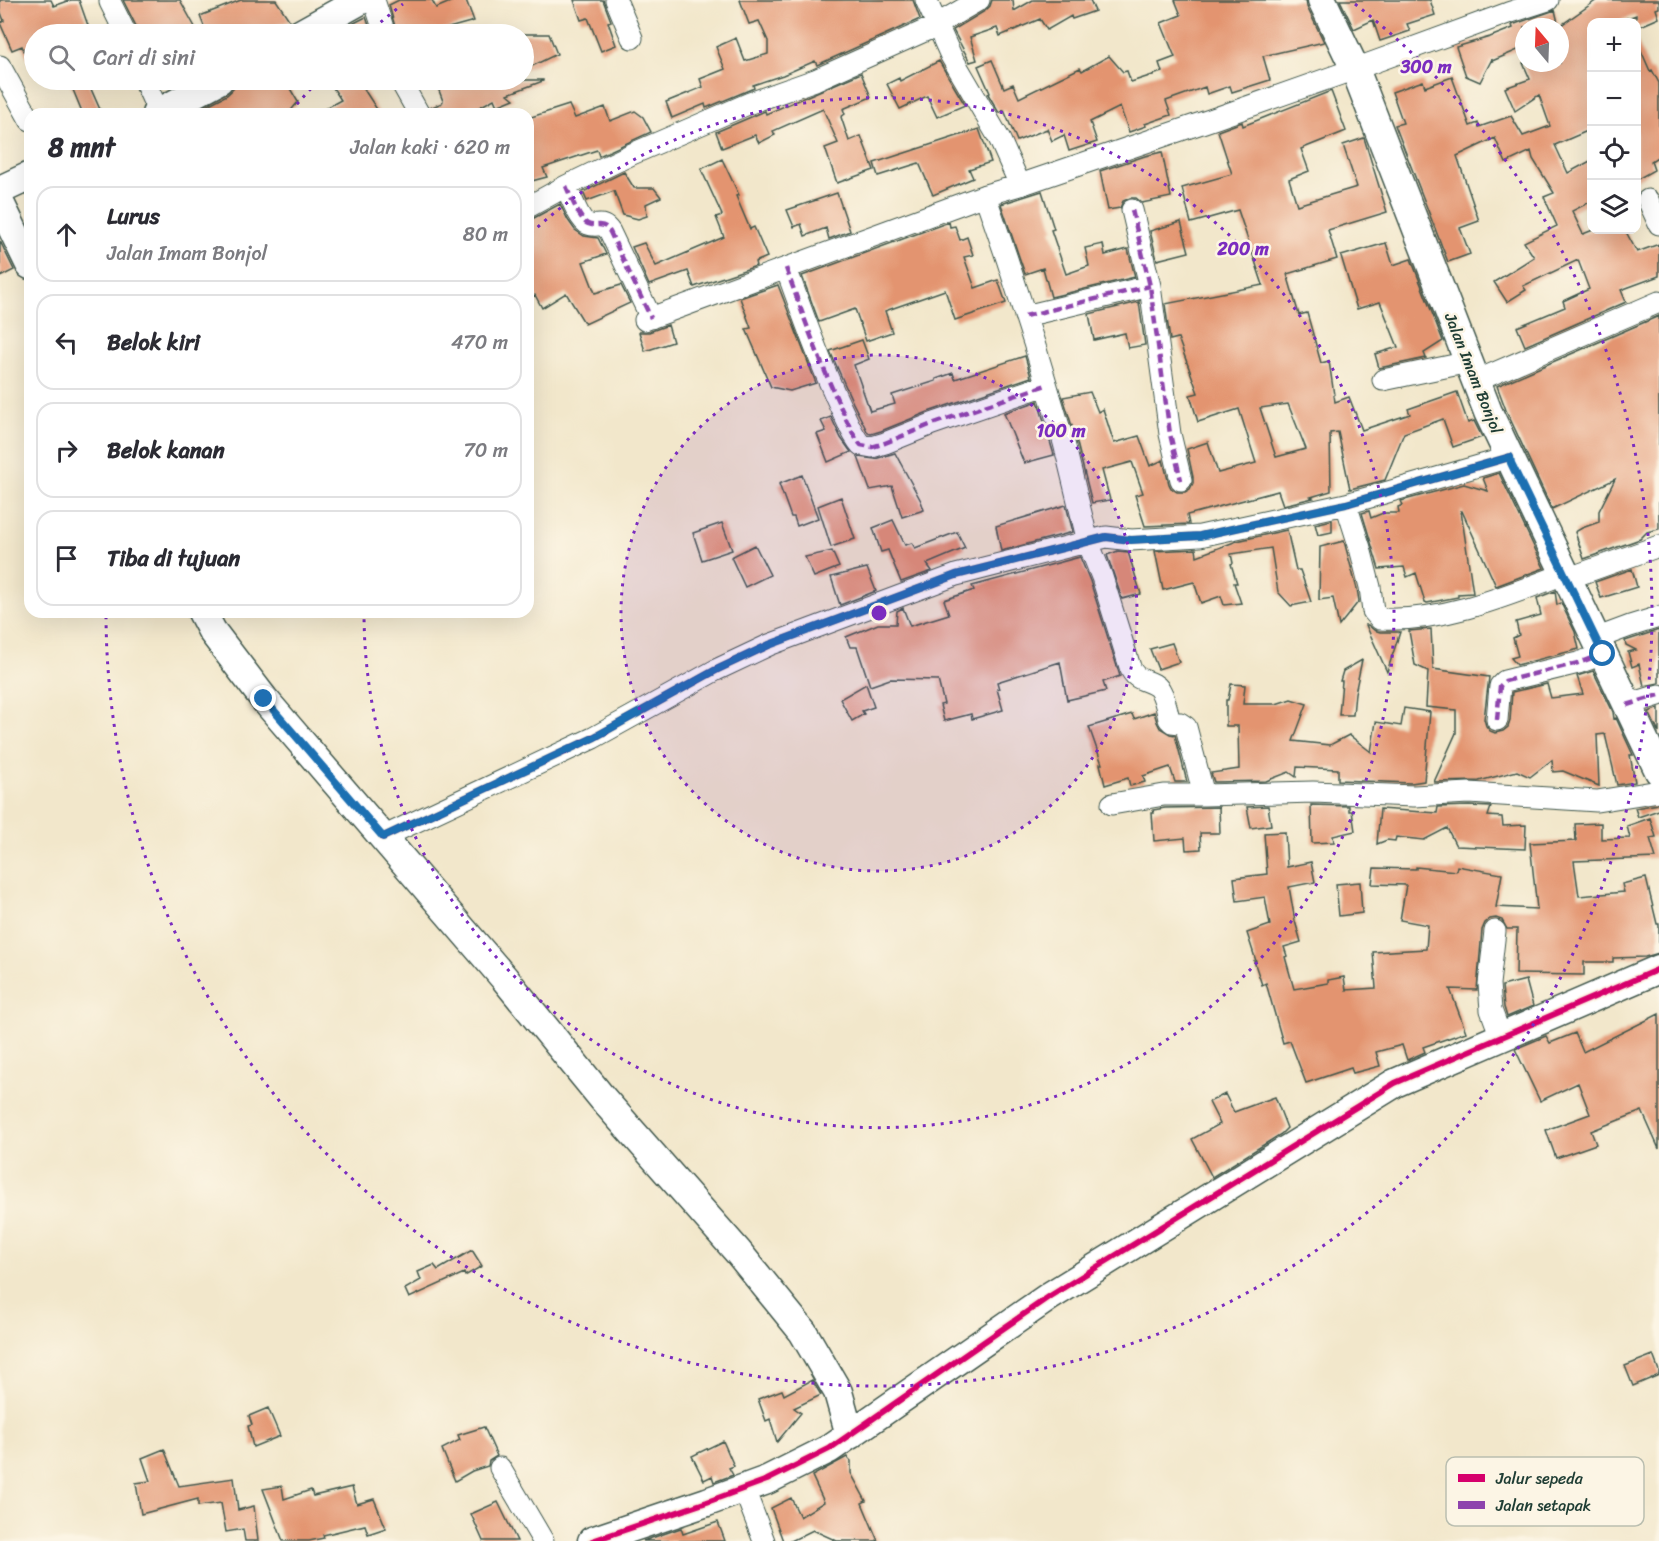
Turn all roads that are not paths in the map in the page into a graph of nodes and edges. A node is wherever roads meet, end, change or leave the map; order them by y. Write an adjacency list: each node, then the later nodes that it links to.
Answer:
1 (361, 0): 10 (street)
2 (374, 0): 11 (street)
3 (616, 0): 13 (street)
4 (926, 0): 12 (street)
5 (980, 0): 12 (street)
6 (1322, 0): 15 (street, Jalan Imam Bonjol)
7 (1545, 1): 15 (street)
8 (110, 2): 9 (street)
9 (121, 24)
10 (318, 24)
11 (382, 24)
12 (937, 24): 24 (street); 25 (street)
13 (632, 38)
14 (0, 66): 22 (street)
15 (1355, 69): 24 (street); 38 (street, Jalan Imam Bonjol)
16 (150, 90): 19 (street)
17 (201, 90): 20 (street)
18 (408, 90): 21 (street)
19 (160, 108)
20 (169, 108)
21 (416, 108)
22 (24, 109)
23 (24, 179): 26 (street)
24 (1020, 185): 27 (street)
25 (566, 186): 30 (street); 34 (street)
26 (0, 190)
27 (985, 195): 34 (street); 37 (street)
28 (1648, 200): 32 (street)
29 (0, 204): 33 (street)
30 (534, 204)
31 (1132, 210): 35 (street)
32 (1659, 224)
33 (24, 253)
34 (786, 268): 40 (street)
35 (1150, 285): 37 (street); 42 (street)
36 (1659, 302): 38 (street)
37 (1025, 316): 40 (street)
38 (1472, 372): 39 (street); 41 (street, Jalan Imam Bonjol)
39 (1383, 381)
40 (1047, 385): 44 (street)
41 (1510, 457): 43 (street); 46 (street, Jalan Imam Bonjol)
42 (1181, 480)
43 (1346, 504): 44 (street); 46 (street)
44 (1088, 542): 55 (street); 57 (street)
45 (1659, 546): 46 (street)
46 (1565, 576): 49 (street, Jalan Imam Bonjol)
47 (1659, 617): 49 (street)
48 (205, 618): 57 (street)
49 (1599, 647): 51 (street, Jalan Imam Bonjol); 52 (street)
50 (1659, 695): 51 (street)
51 (1627, 705): 53 (street, Jalan Imam Bonjol)
52 (1497, 720)
53 (1659, 771)
54 (1659, 791): 55 (street)
55 (1204, 795): 56 (street)
56 (1112, 804)
57 (383, 837): 61 (street)
58 (1495, 931): 60 (street)
59 (1659, 969): 60 (street)
60 (1501, 1037): 61 (street)
61 (842, 1440): 63 (street)
62 (500, 1468): 64 (street)
63 (744, 1489): 65 (street); 66 (street)
64 (543, 1541)
65 (592, 1541)
66 (764, 1541)

